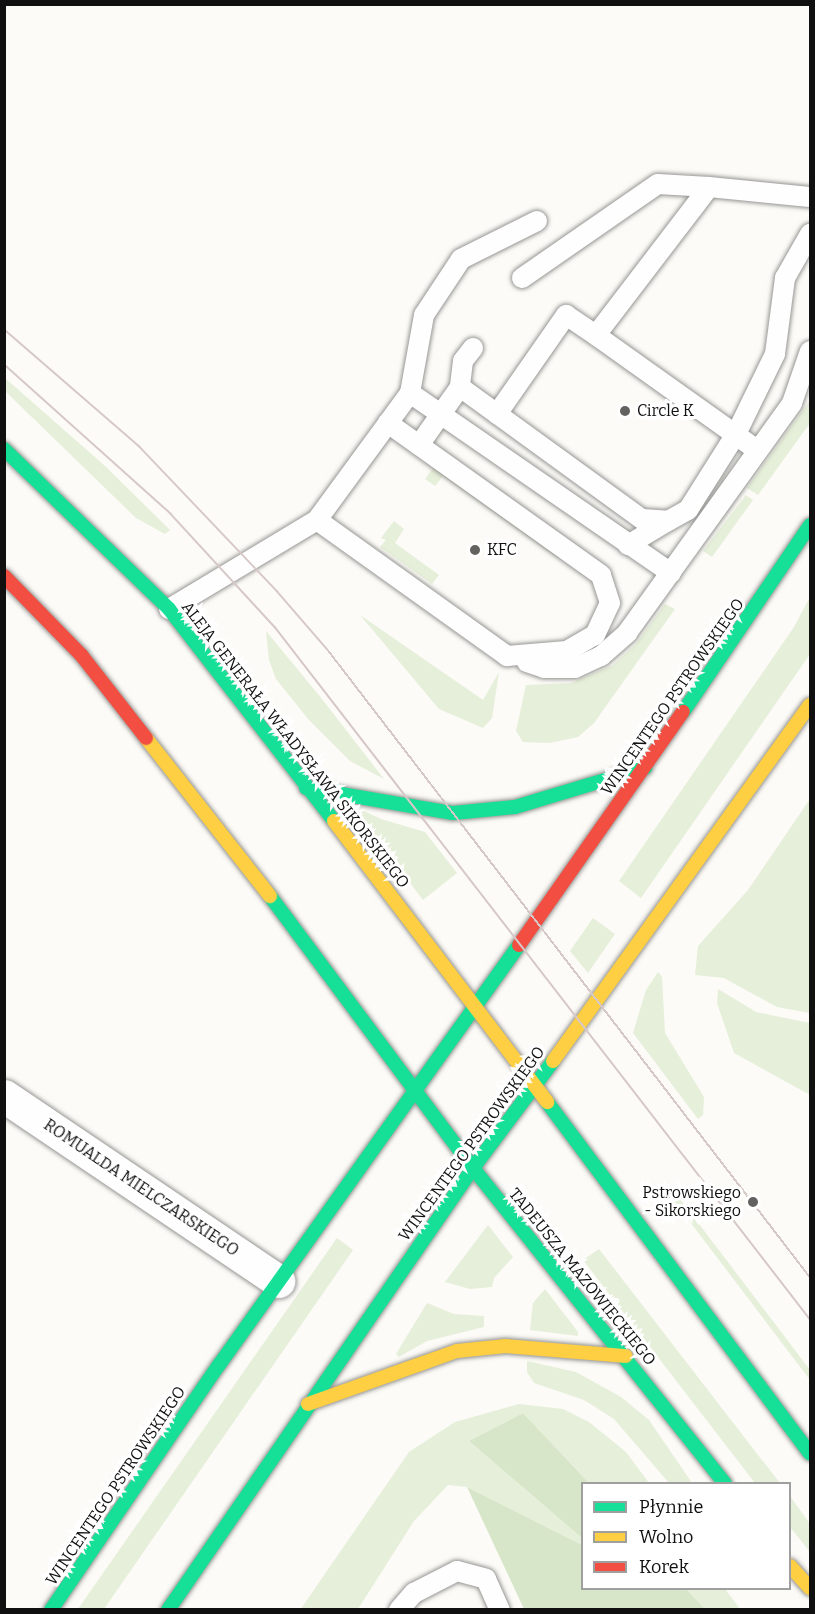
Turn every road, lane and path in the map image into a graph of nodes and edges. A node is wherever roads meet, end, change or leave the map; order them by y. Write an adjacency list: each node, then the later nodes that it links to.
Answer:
1 (709, 187): 2 (lane); 5 (lane); 6 (lane)
2 (810, 197)
3 (537, 221): 10 (lane)
4 (810, 234): 14 (lane)
5 (522, 278)
6 (598, 337): 11 (lane); 14 (lane)
7 (473, 348): 9 (lane)
8 (810, 351): 17 (lane)
9 (459, 387): 11 (lane); 12 (lane)
10 (410, 393): 12 (lane); 13 (lane)
11 (497, 414): 19 (lane)
12 (441, 415): 15 (lane); 21 (lane)
13 (388, 423): 15 (lane); 18 (lane)
14 (736, 434): 17 (lane); 19 (lane)
15 (419, 445): 25 (lane)
16 (4, 449): 24 (main road, ALEJA GENERAŁA WŁADYSŁAWA SIKORSKIEGO)
17 (757, 450): 22 (lane)
18 (317, 520): 24 (lane); 25 (lane)
19 (668, 521): 21 (lane)
20 (810, 525): 27 (main road, WINCENTEGO PSTROWSKIEGO)
21 (628, 545): 22 (lane)
22 (671, 573): 25 (lane)
23 (4, 576): 31 (main road)
24 (170, 609): 28 (main road, ALEJA GENERAŁA WŁADYSŁAWA SIKORSKIEGO)
25 (507, 656)
26 (810, 705): 30 (main road, WINCENTEGO PSTROWSKIEGO)
27 (645, 768): 28 (main road); 29 (main road, WINCENTEGO PSTROWSKIEGO)
28 (306, 788): 29 (main road, ALEJA GENERAŁA WŁADYSŁAWA SIKORSKIEGO)
29 (476, 1004): 30 (main road, ALEJA GENERAŁA WŁADYSŁAWA SIKORSKIEGO); 31 (main road, WINCENTEGO PSTROWSKIEGO)
30 (535, 1082): 33 (main road, WINCENTEGO PSTROWSKIEGO); 37 (main road)
31 (416, 1088): 33 (main road, TADEUSZA MAZOWIECKIEGO); 34 (main road, WINCENTEGO PSTROWSKIEGO)
32 (4, 1096): 34 (street, ROMUALDA MIELCZARSKIEGO)
33 (472, 1168): 35 (main road, TADEUSZA MAZOWIECKIEGO); 36 (main road, WINCENTEGO PSTROWSKIEGO)
34 (278, 1281): 42 (main road, WINCENTEGO PSTROWSKIEGO)
35 (626, 1356): 36 (main road); 38 (main road, TADEUSZA MAZOWIECKIEGO)
36 (308, 1404): 41 (main road, WINCENTEGO PSTROWSKIEGO)
37 (810, 1453)
38 (723, 1482)
39 (791, 1568): 40 (main road)
40 (810, 1588)
41 (175, 1607)
42 (51, 1610)
43 (399, 1610): 44 (lane)
44 (500, 1610)

